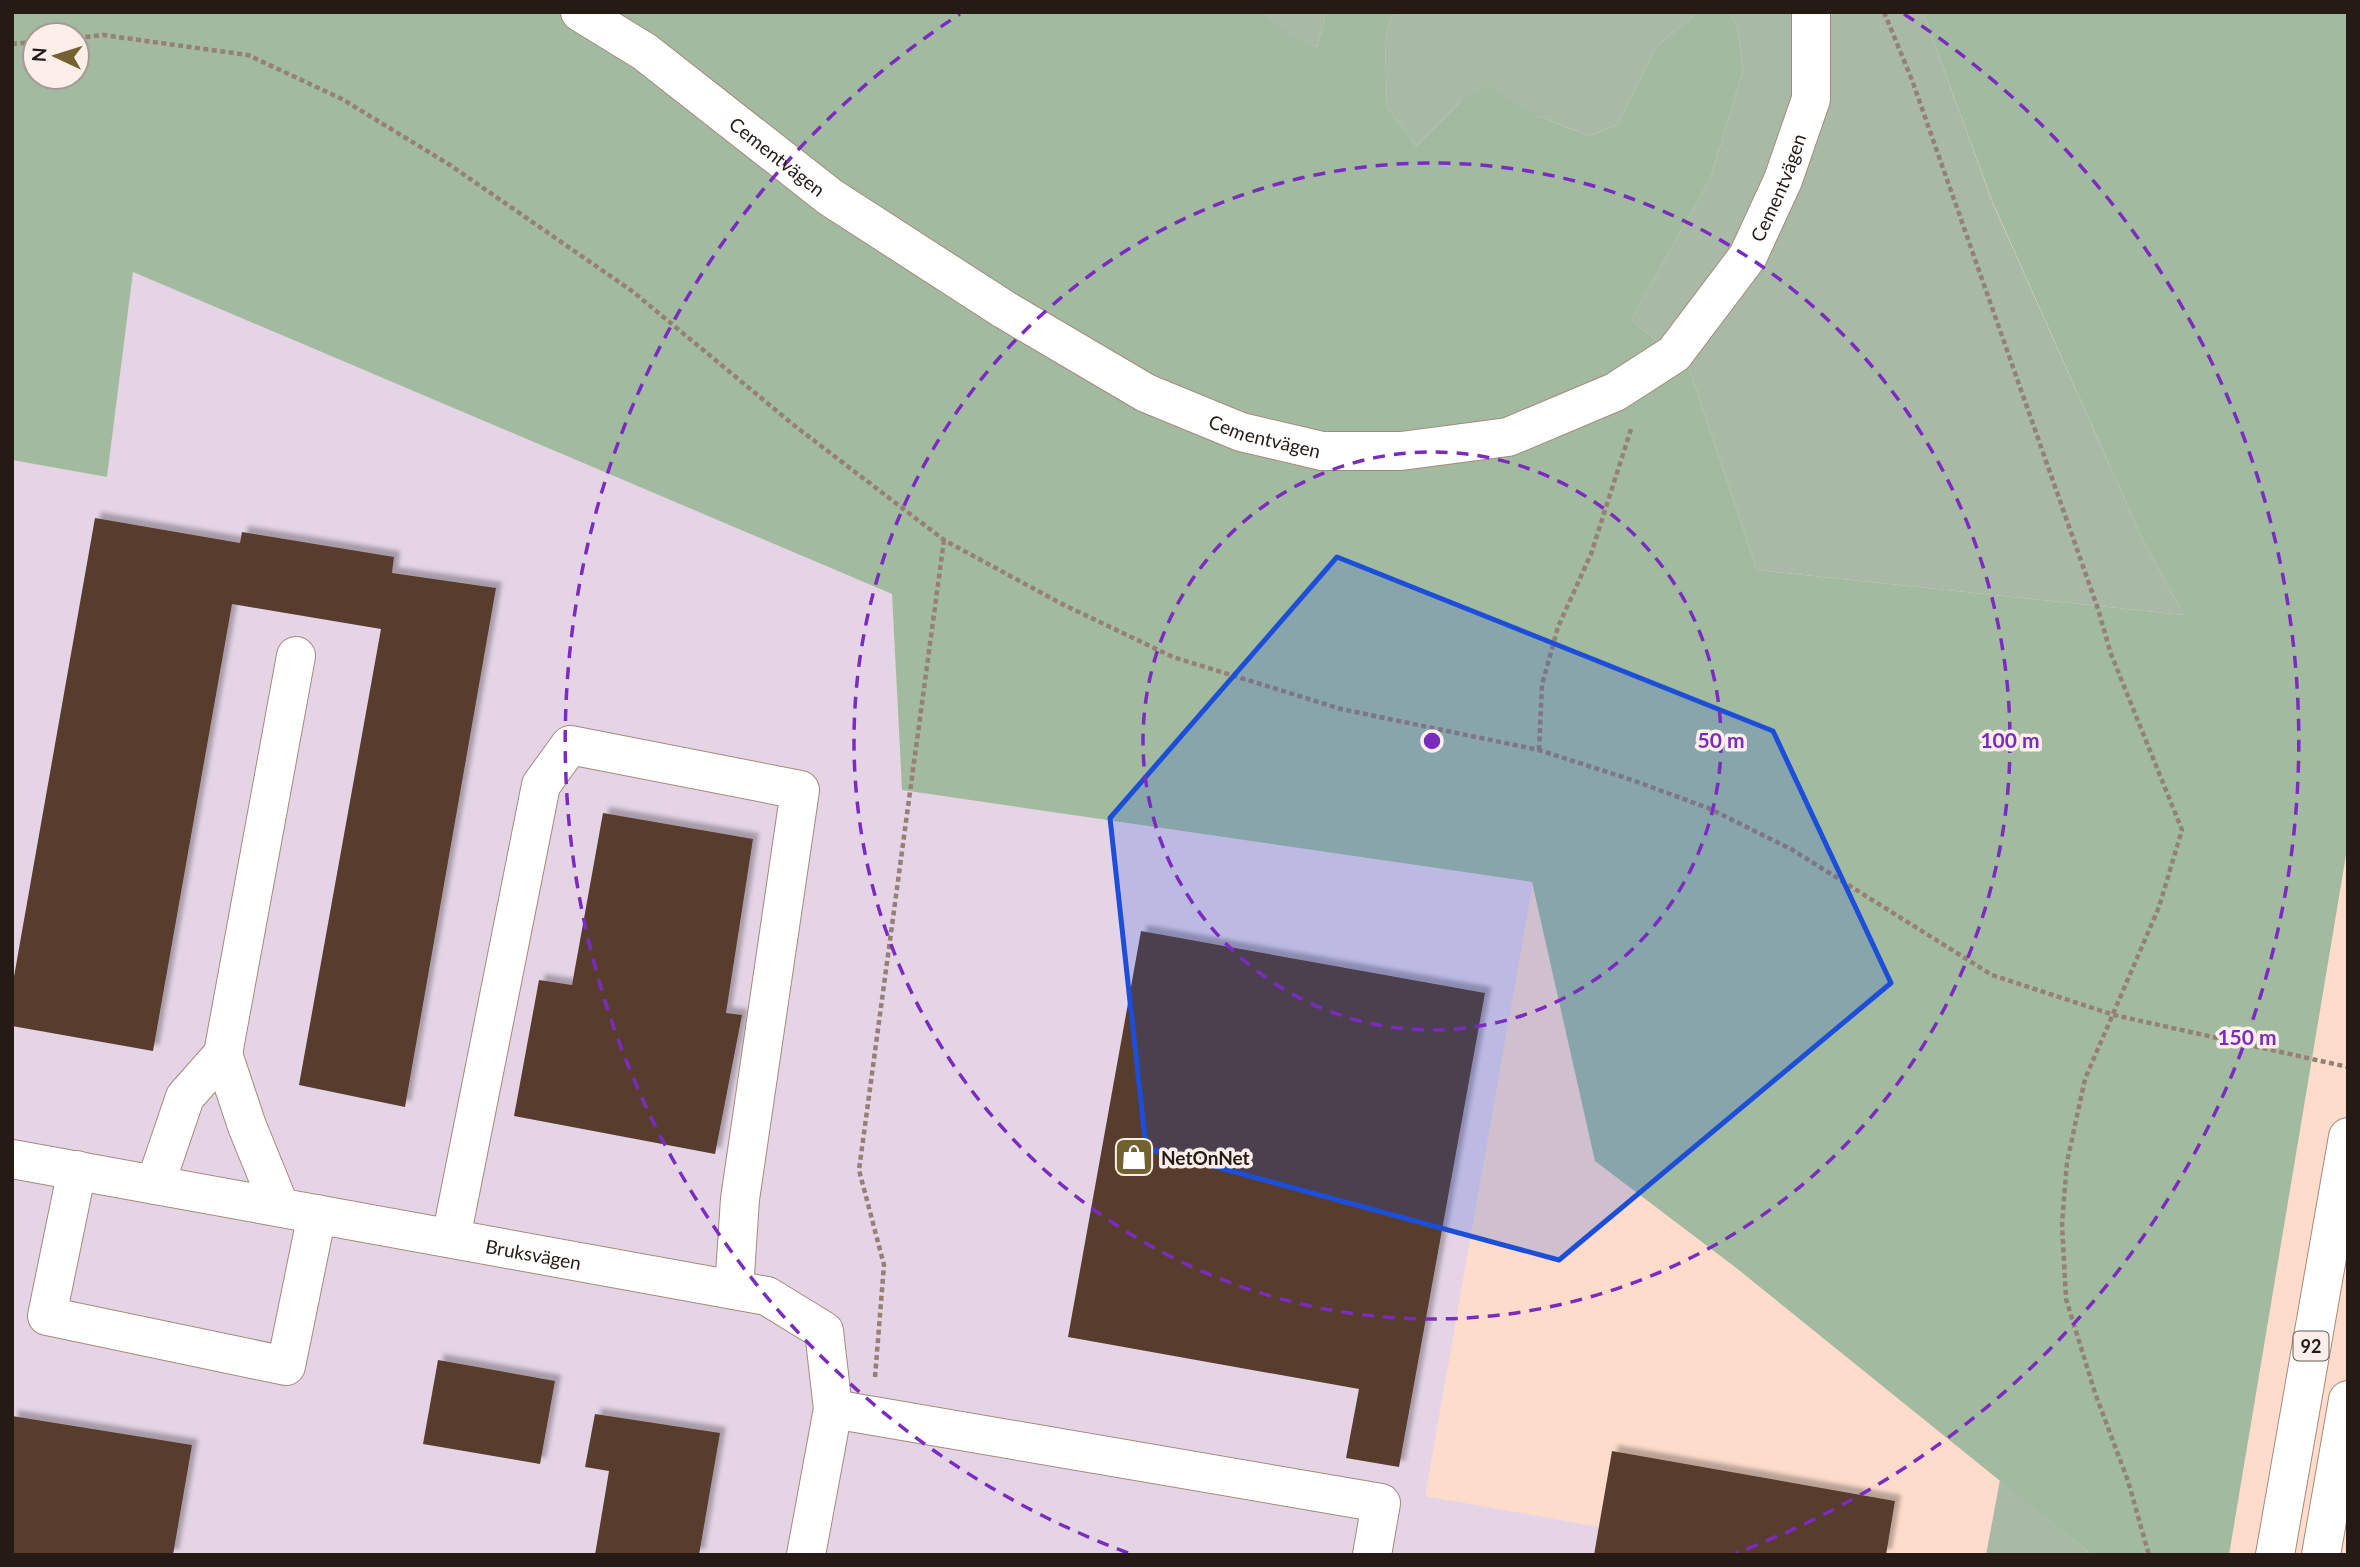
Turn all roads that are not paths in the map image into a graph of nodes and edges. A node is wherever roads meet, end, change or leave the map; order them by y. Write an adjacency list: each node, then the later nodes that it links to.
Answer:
1 (580, 12): 2 (main road, Cementvägen)
2 (1811, 12)
3 (296, 656): 4 (main road)
4 (223, 1054): 8 (main road); 9 (main road)
5 (2348, 1137): 16 (main road, 92)
6 (12, 1159): 7 (main road, Bruksvägen)
7 (77, 1170): 8 (main road, Bruksvägen); 9 (main road)
8 (155, 1185): 9 (main road, Bruksvägen)
9 (299, 1211): 10 (main road, Bruksvägen)
10 (451, 1238): 11 (main road, Bruksvägen); 11 (main road)
11 (734, 1290): 13 (main road, Bruksvägen)
12 (2348, 1400): 17 (main road)
13 (833, 1409): 14 (main road, Bruksvägen); 15 (main road)
14 (806, 1555)
15 (1372, 1555)
16 (2275, 1555)
17 (2321, 1555)

